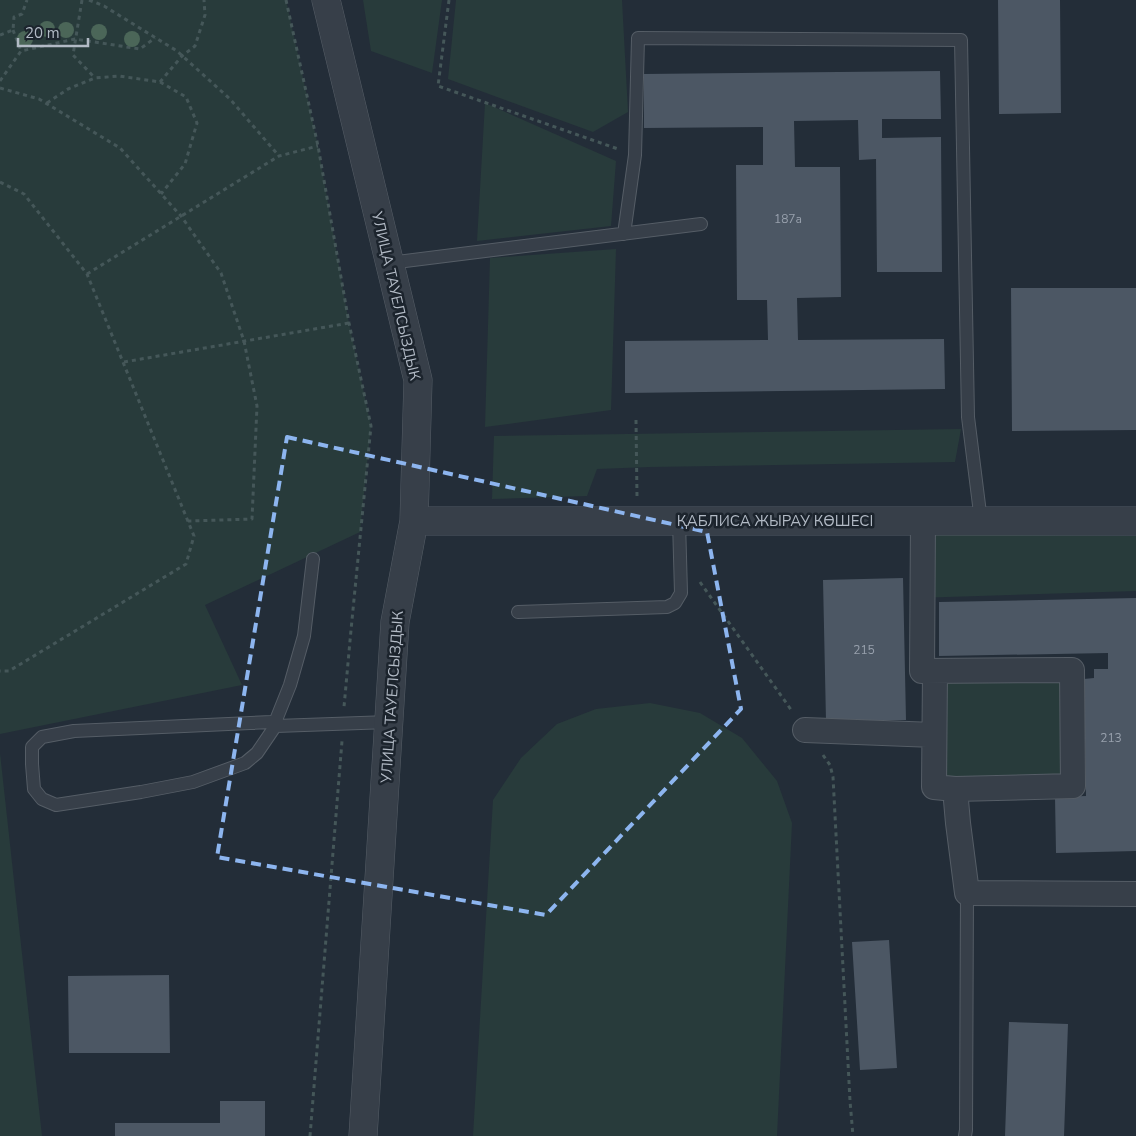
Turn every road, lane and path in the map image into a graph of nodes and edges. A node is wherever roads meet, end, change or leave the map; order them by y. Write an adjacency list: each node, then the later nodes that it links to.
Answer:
1 (26, 0): 8 (path)
2 (82, 0): 11 (path)
3 (90, 0): 10 (path)
4 (204, 0): 13 (path)
5 (286, 0): 19 (path)
6 (326, 0): 27 (street, УЛИЦА ТАУЕЛСЫЗДЫК)
7 (449, 0): 20 (path)
8 (13, 30): 9 (path); 12 (path)
9 (0, 35)
10 (155, 38): 11 (path); 13 (path)
11 (76, 39): 12 (path); 14 (path)
12 (21, 51): 15 (path)
13 (182, 56): 16 (path); 21 (path)
14 (95, 78): 16 (path); 18 (path)
15 (0, 81)
16 (160, 82): 23 (path)
17 (0, 88): 18 (path)
18 (47, 103): 23 (path)
19 (318, 146): 21 (path); 29 (path)
20 (635, 155): 26 (lane); 38 (lane)
21 (279, 156): 24 (path)
22 (0, 182): 28 (path)
23 (161, 194): 24 (path)
24 (181, 216): 28 (path); 30 (path)
25 (701, 224): 26 (lane)
26 (624, 234): 27 (lane)
27 (389, 263): 34 (street, УЛИЦА ТАУЕЛСЫЗДЫК)
28 (87, 274): 31 (path)
29 (349, 323): 30 (path); 46 (path)
30 (244, 341): 31 (path); 33 (path)
31 (124, 362): 33 (path)
32 (636, 420): 35 (path)
33 (188, 521): 43 (path)
34 (414, 521): 35 (street, ҚАБЛИСА ЖЫРАУ КӨШЕСІ); 45 (street, УЛИЦА ТАУЕЛСЫЗДЫК)
35 (638, 521): 36 (street, ҚАБЛИСА ЖЫРАУ КӨШЕСІ)
36 (679, 521): 37 (street, ҚАБЛИСА ЖЫРАУ КӨШЕСІ); 40 (lane)
37 (923, 521): 38 (street, ҚАБЛИСА ЖЫРАУ КӨШЕСІ); 44 (street)
38 (981, 521): 39 (street, ҚАБЛИСА ЖЫРАУ КӨШЕСІ)
39 (1136, 521)
40 (680, 554): 42 (lane); 48 (path)
41 (313, 559): 47 (lane)
42 (518, 612)
43 (0, 671)
44 (935, 671): 49 (street); 50 (street)
45 (389, 722): 46 (lane); 54 (street, УЛИЦА ТАУЕЛСЫЗДЫК)
46 (343, 724): 47 (lane); 53 (path)
47 (274, 725): 47 (lane)
48 (805, 730): 49 (street); 55 (path)
49 (934, 735): 50 (street)
50 (955, 789): 51 (street)
51 (967, 893): 52 (street); 56 (lane)
52 (1136, 894)
53 (310, 1136)
54 (363, 1136)
55 (853, 1136)
56 (965, 1136)

